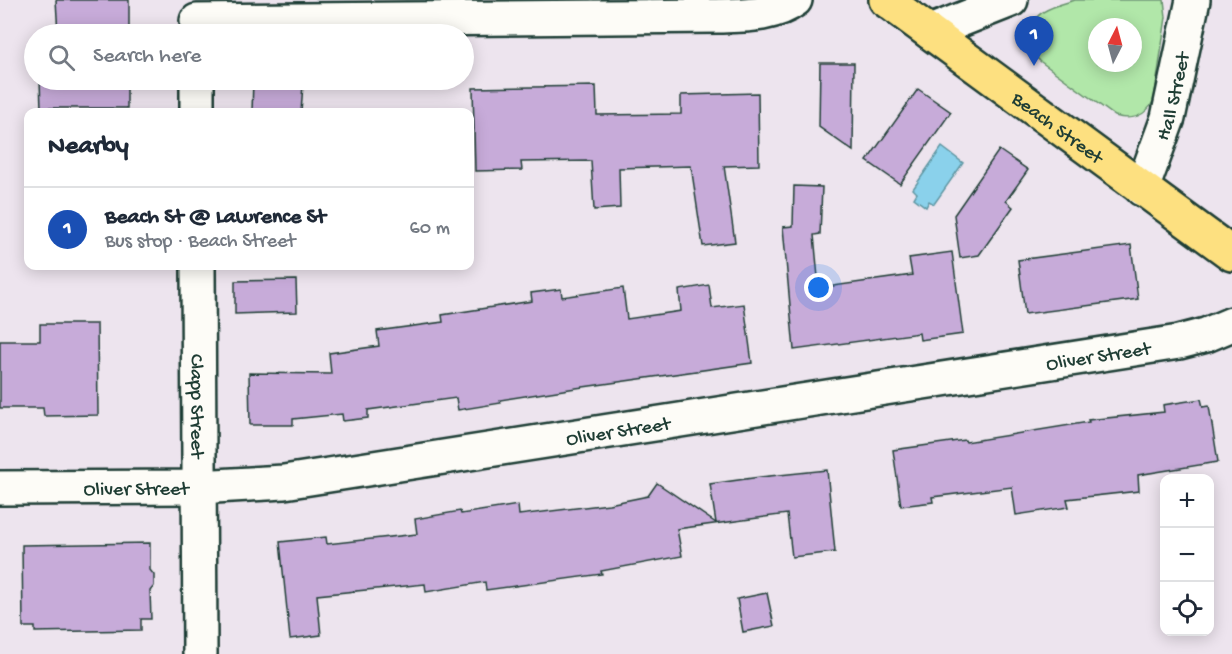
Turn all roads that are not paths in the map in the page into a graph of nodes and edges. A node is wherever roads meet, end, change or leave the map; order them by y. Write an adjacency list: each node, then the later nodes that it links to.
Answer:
1 (795, 0): 5 (street)
2 (886, 0): 6 (main road, Beach Street)
3 (1011, 0): 6 (street)
4 (1193, 0): 9 (street, Hall Street)
5 (197, 18)
6 (930, 32): 9 (main road, Beach Street)
7 (197, 90): 8 (street)
8 (197, 108)
9 (1143, 189): 10 (main road, Beach Street)
10 (1232, 254)
11 (198, 270): 13 (street, Clapp Street)
12 (1232, 324): 13 (street, Oliver Street)
13 (198, 487): 14 (street, Oliver Street); 15 (street, Clapp Street)
14 (0, 488)
15 (200, 654)

